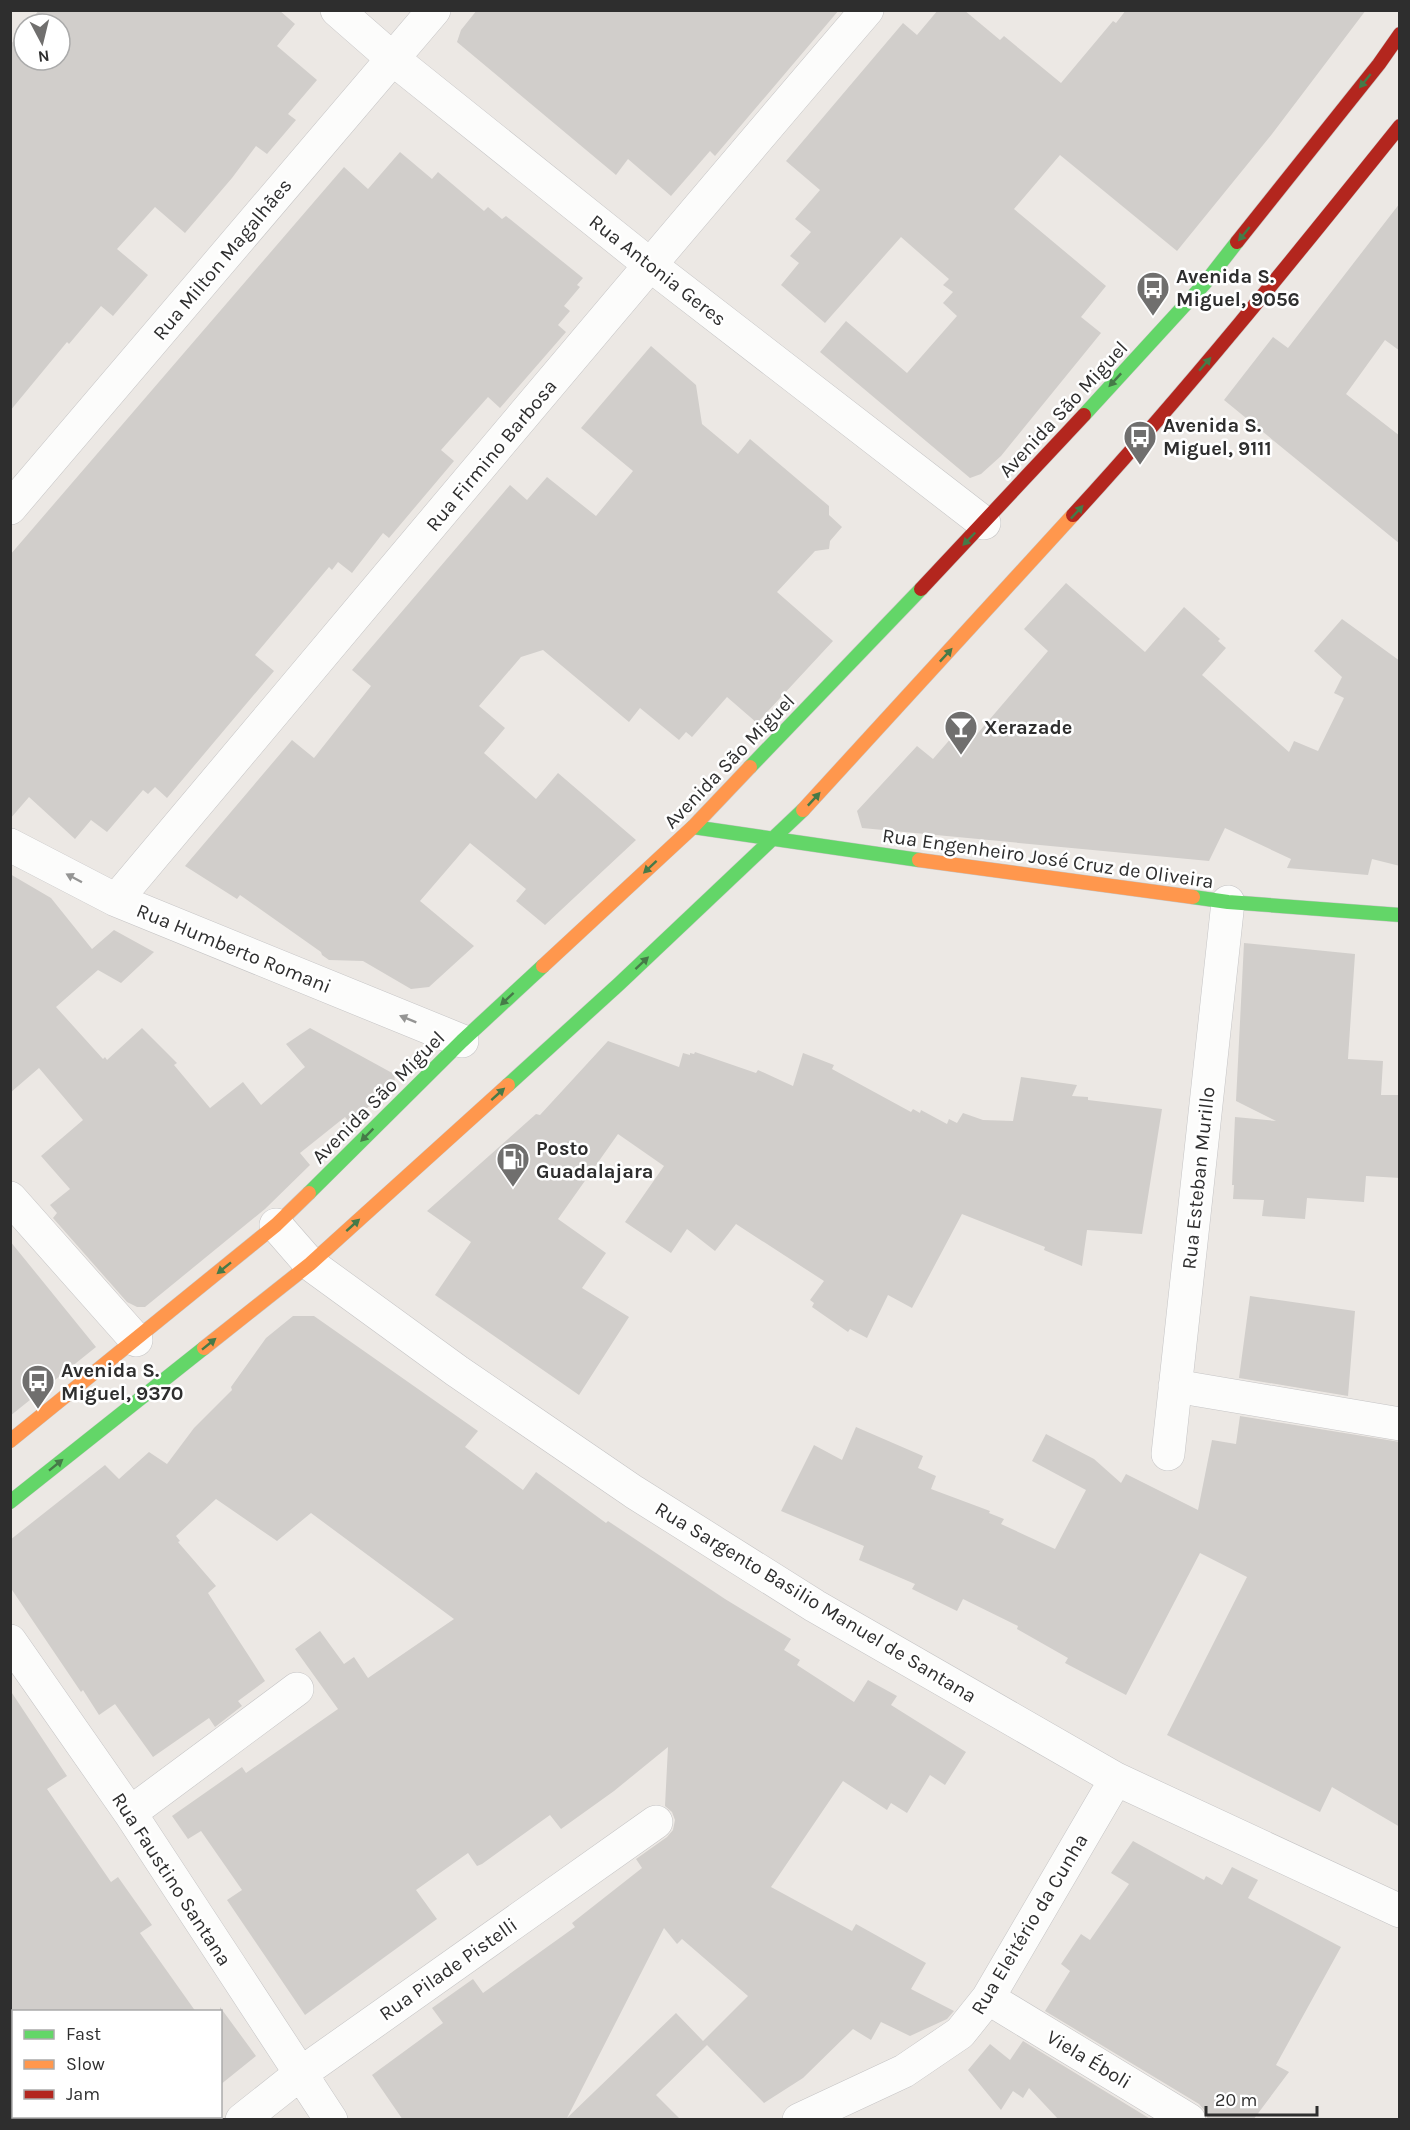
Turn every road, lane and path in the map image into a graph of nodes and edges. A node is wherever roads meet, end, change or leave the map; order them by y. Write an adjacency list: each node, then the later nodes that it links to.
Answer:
1 (337, 10): 5 (street, Rua Antonia Geres)
2 (434, 10): 5 (street, Rua Milton Magalhães)
3 (867, 10): 7 (street, Rua Firmino Barbosa)
4 (1400, 34): 9 (main road, Avenida São Miguel, one-way to 9)
5 (393, 59): 7 (street, Rua Antonia Geres); 8 (street, Rua Milton Magalhães)
6 (1400, 126): 11 (main road, one-way to 6)
7 (649, 264): 9 (street, Rua Antonia Geres); 13 (street, Rua Firmino Barbosa)
8 (10, 508)
9 (984, 523): 10 (main road, Avenida São Miguel, one-way to 10)
10 (693, 827): 11 (main road, Rua Engenheiro José Cruz de Oliveira); 16 (main road, Avenida São Miguel, one-way to 16)
11 (772, 840): 14 (main road, Rua Engenheiro José Cruz de Oliveira); 19 (main road, one-way to 11)
12 (10, 845): 13 (street, Rua Humberto Romani, one-way to 12)
13 (116, 900): 16 (street, Rua Humberto Romani, one-way to 13)
14 (1228, 902): 15 (main road, Rua Engenheiro José Cruz de Oliveira); 21 (street, Rua Esteban Murillo)
15 (1400, 915)
16 (462, 1041): 18 (main road, Avenida São Miguel, one-way to 18)
17 (10, 1198): 20 (street)
18 (276, 1225): 19 (street, Rua Sargento Basilio Manuel de Santana); 20 (main road, Avenida São Miguel, one-way to 20)
19 (309, 1264): 25 (main road, one-way to 19); 28 (street, Rua Sargento Basilio Manuel de Santana)
20 (136, 1340): 23 (main road, Avenida São Miguel)
21 (1175, 1386): 22 (street); 24 (street, Rua Esteban Murillo)
22 (1400, 1424)
23 (10, 1441)
24 (1168, 1455)
25 (10, 1502)
26 (10, 1641): 29 (street, Rua Faustino Santana)
27 (297, 1689): 29 (street)
28 (1116, 1779): 31 (street, Rua Sargento Basilio Manuel de Santana); 32 (street, Rua Eleitério da Cunha)
29 (130, 1813): 33 (street, Rua Faustino Santana)
30 (656, 1822): 33 (street, Rua Pilade Pistelli)
31 (1400, 1911)
32 (988, 1998): 36 (street, Rua Eleitério da Cunha); 37 (street, Viela Éboli)
33 (300, 2074): 34 (street, Rua Pilade Pistelli); 35 (street, Rua Faustino Santana)
34 (242, 2120)
35 (331, 2120)
36 (799, 2120)
37 (1189, 2120)

